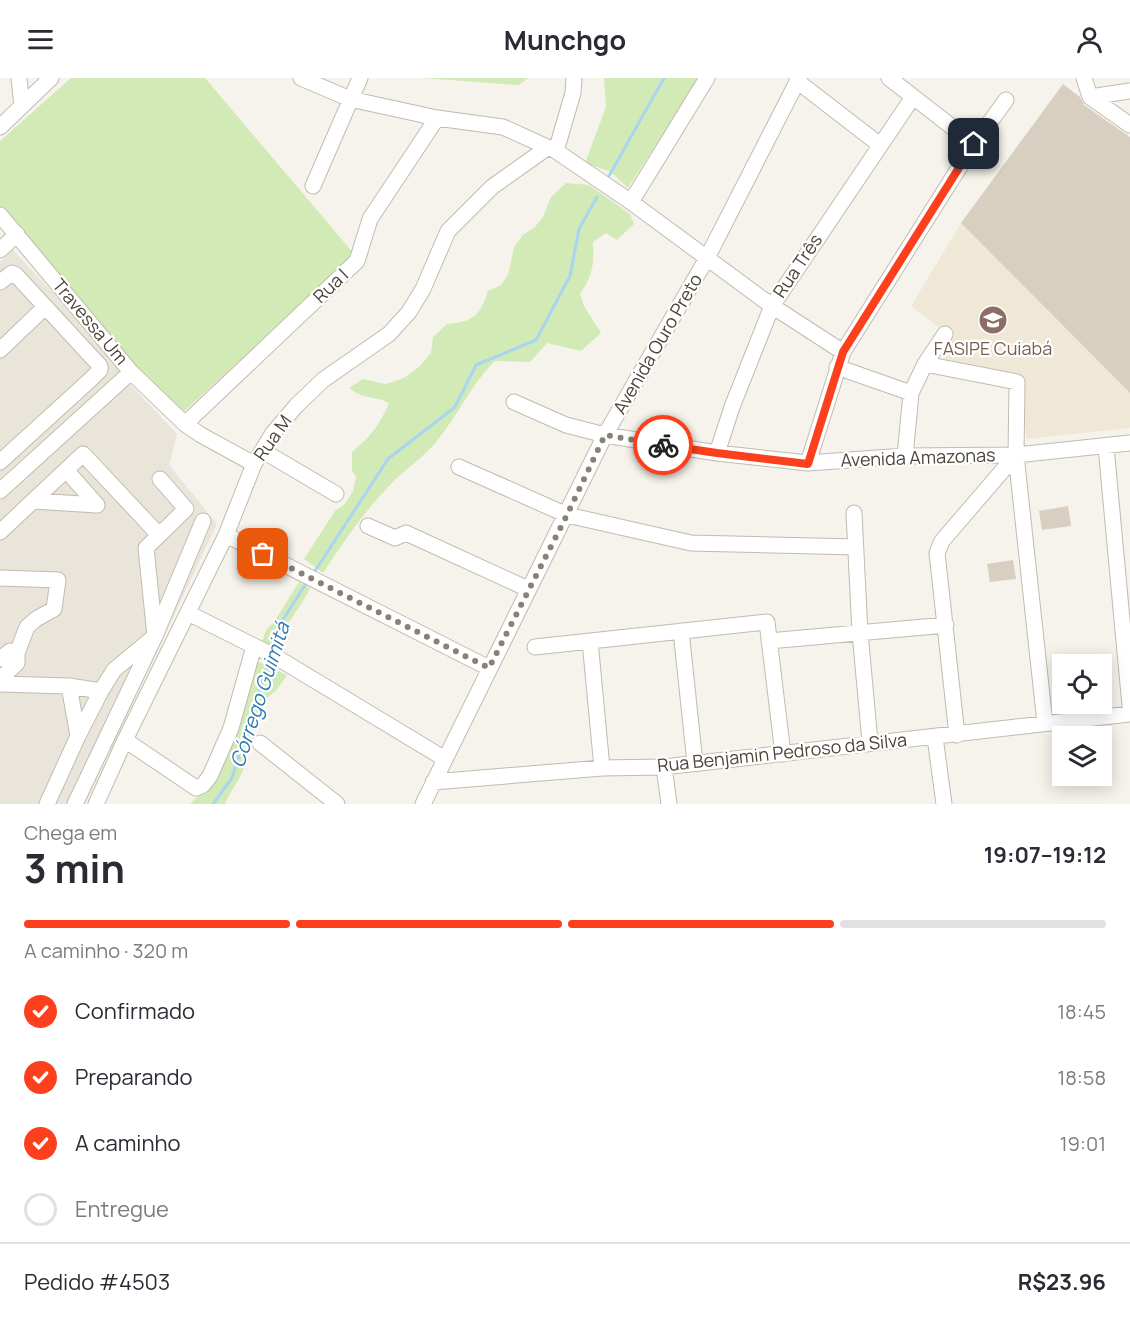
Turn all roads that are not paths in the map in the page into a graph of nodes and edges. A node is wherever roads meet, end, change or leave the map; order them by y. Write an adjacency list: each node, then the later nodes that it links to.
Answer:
1 (19, 78): 15 (street)
2 (51, 78): 15 (street)
3 (301, 78): 13 (street)
4 (360, 78): 13 (street)
5 (574, 78): 21 (street)
6 (707, 78): 23 (street)
7 (889, 78): 11 (street)
8 (1084, 78): 12 (street)
9 (798, 79): 20 (street); 27 (street, Avenida Ouro Preto)
10 (1130, 91): 12 (street)
11 (913, 97): 19 (street); 20 (street, Rua Três)
12 (1090, 98): 17 (street)
13 (350, 99): 16 (street); 22 (street)
14 (1006, 100): 19 (street)
15 (21, 106): 18 (street)
16 (437, 118): 21 (street); 39 (street, Rua I)
17 (1130, 125)
18 (0, 127)
19 (974, 144): 33 (street)
20 (879, 145): 29 (street, Rua Três)
21 (551, 150): 23 (street); 43 (street, Rua M)
22 (313, 186)
23 (631, 202): 27 (street)
24 (0, 215): 25 (street, Travessa Um)
25 (17, 234): 26 (street); 36 (street, Travessa Um)
26 (0, 250)
27 (707, 258): 29 (street); 40 (street, Avenida Ouro Preto)
28 (0, 282): 30 (street)
29 (772, 306): 33 (street); 44 (street, Rua Três)
30 (45, 307): 32 (street); 47 (street)
31 (945, 334): 34 (street)
32 (0, 350)
33 (843, 352): 35 (street)
34 (925, 364): 37 (street); 45 (street)
35 (837, 367): 37 (street); 49 (street)
36 (131, 372): 39 (street, Travessa Um); 53 (street)
37 (910, 393): 46 (street)
38 (514, 402): 40 (street, Avenida Amazonas)
39 (185, 424): 48 (street, Travessa Um)
40 (605, 435): 44 (street, Avenida Amazonas); 57 (street, Avenida Ouro Preto)
41 (1130, 444): 42 (street, Avenida Amazonas)
42 (1106, 447): 45 (street, Avenida Amazonas); 82 (street)
43 (263, 451): 48 (street, Rua M); 54 (street)
44 (717, 453): 49 (street, Avenida Amazonas)
45 (1016, 455): 46 (street, Avenida Amazonas); 67 (street); 84 (street)
46 (905, 456): 49 (street, Avenida Amazonas)
47 (0, 462)
48 (254, 464): 62 (street, Rua M)
49 (808, 464)
50 (459, 467): 57 (street)
51 (66, 471): 55 (street); 55 (street); 61 (street)
52 (160, 479): 61 (street)
53 (0, 491)
54 (336, 494)
55 (34, 501): 60 (street)
56 (854, 513): 63 (street)
57 (567, 515): 63 (street); 65 (street, Avenida Ouro Preto)
58 (203, 521): 70 (street)
59 (368, 526): 65 (street)
60 (0, 532)
61 (159, 535): 70 (street)
62 (226, 535): 66 (street, Rua M); 77 (street)
63 (855, 547): 69 (street)
64 (0, 578): 75 (street)
65 (528, 589): 77 (street, Avenida Ouro Preto)
66 (188, 613): 74 (street); 88 (street, Rua M)
67 (946, 625): 69 (street); 85 (street)
68 (681, 631): 71 (street); 72 (street); 93 (street)
69 (860, 633): 72 (street); 89 (street)
70 (155, 636): 81 (street); 98 (street)
71 (590, 641): 73 (street); 95 (street)
72 (769, 641): 91 (street)
73 (536, 646)
74 (257, 648): 88 (street); 92 (street)
75 (17, 653): 76 (street); 78 (street)
76 (0, 659)
77 (489, 668): 92 (street, Avenida Ouro Preto)
78 (0, 679)
79 (0, 684): 80 (street)
80 (69, 686): 81 (street); 86 (street)
81 (101, 691): 86 (street)
82 (1130, 706)
83 (1130, 714): 84 (street, Rua Benjamin Pedroso da Silva)
84 (1045, 723): 85 (street, Rua Benjamin Pedroso da Silva)
85 (957, 735): 87 (street, Rua Benjamin Pedroso da Silva)
86 (78, 736): 97 (street)
87 (935, 737): 89 (street, Rua Benjamin Pedroso da Silva); 103 (street)
88 (125, 740): 99 (street, Rua M)
89 (870, 742): 91 (street, Rua Benjamin Pedroso da Silva)
90 (260, 743): 100 (street)
91 (783, 754): 93 (street, Rua Benjamin Pedroso da Silva)
92 (445, 759): 96 (street, Avenida Ouro Preto)
93 (695, 763): 94 (street, Rua Benjamin Pedroso da Silva)
94 (664, 767): 95 (street, Rua Benjamin Pedroso da Silva); 102 (street)
95 (602, 768): 96 (street, Rua Benjamin Pedroso da Silva)
96 (433, 782): 101 (street, Avenida Ouro Preto)
97 (47, 804)
98 (75, 804)
99 (96, 804)
100 (337, 804)
101 (423, 804)
102 (669, 804)
103 (944, 804)

